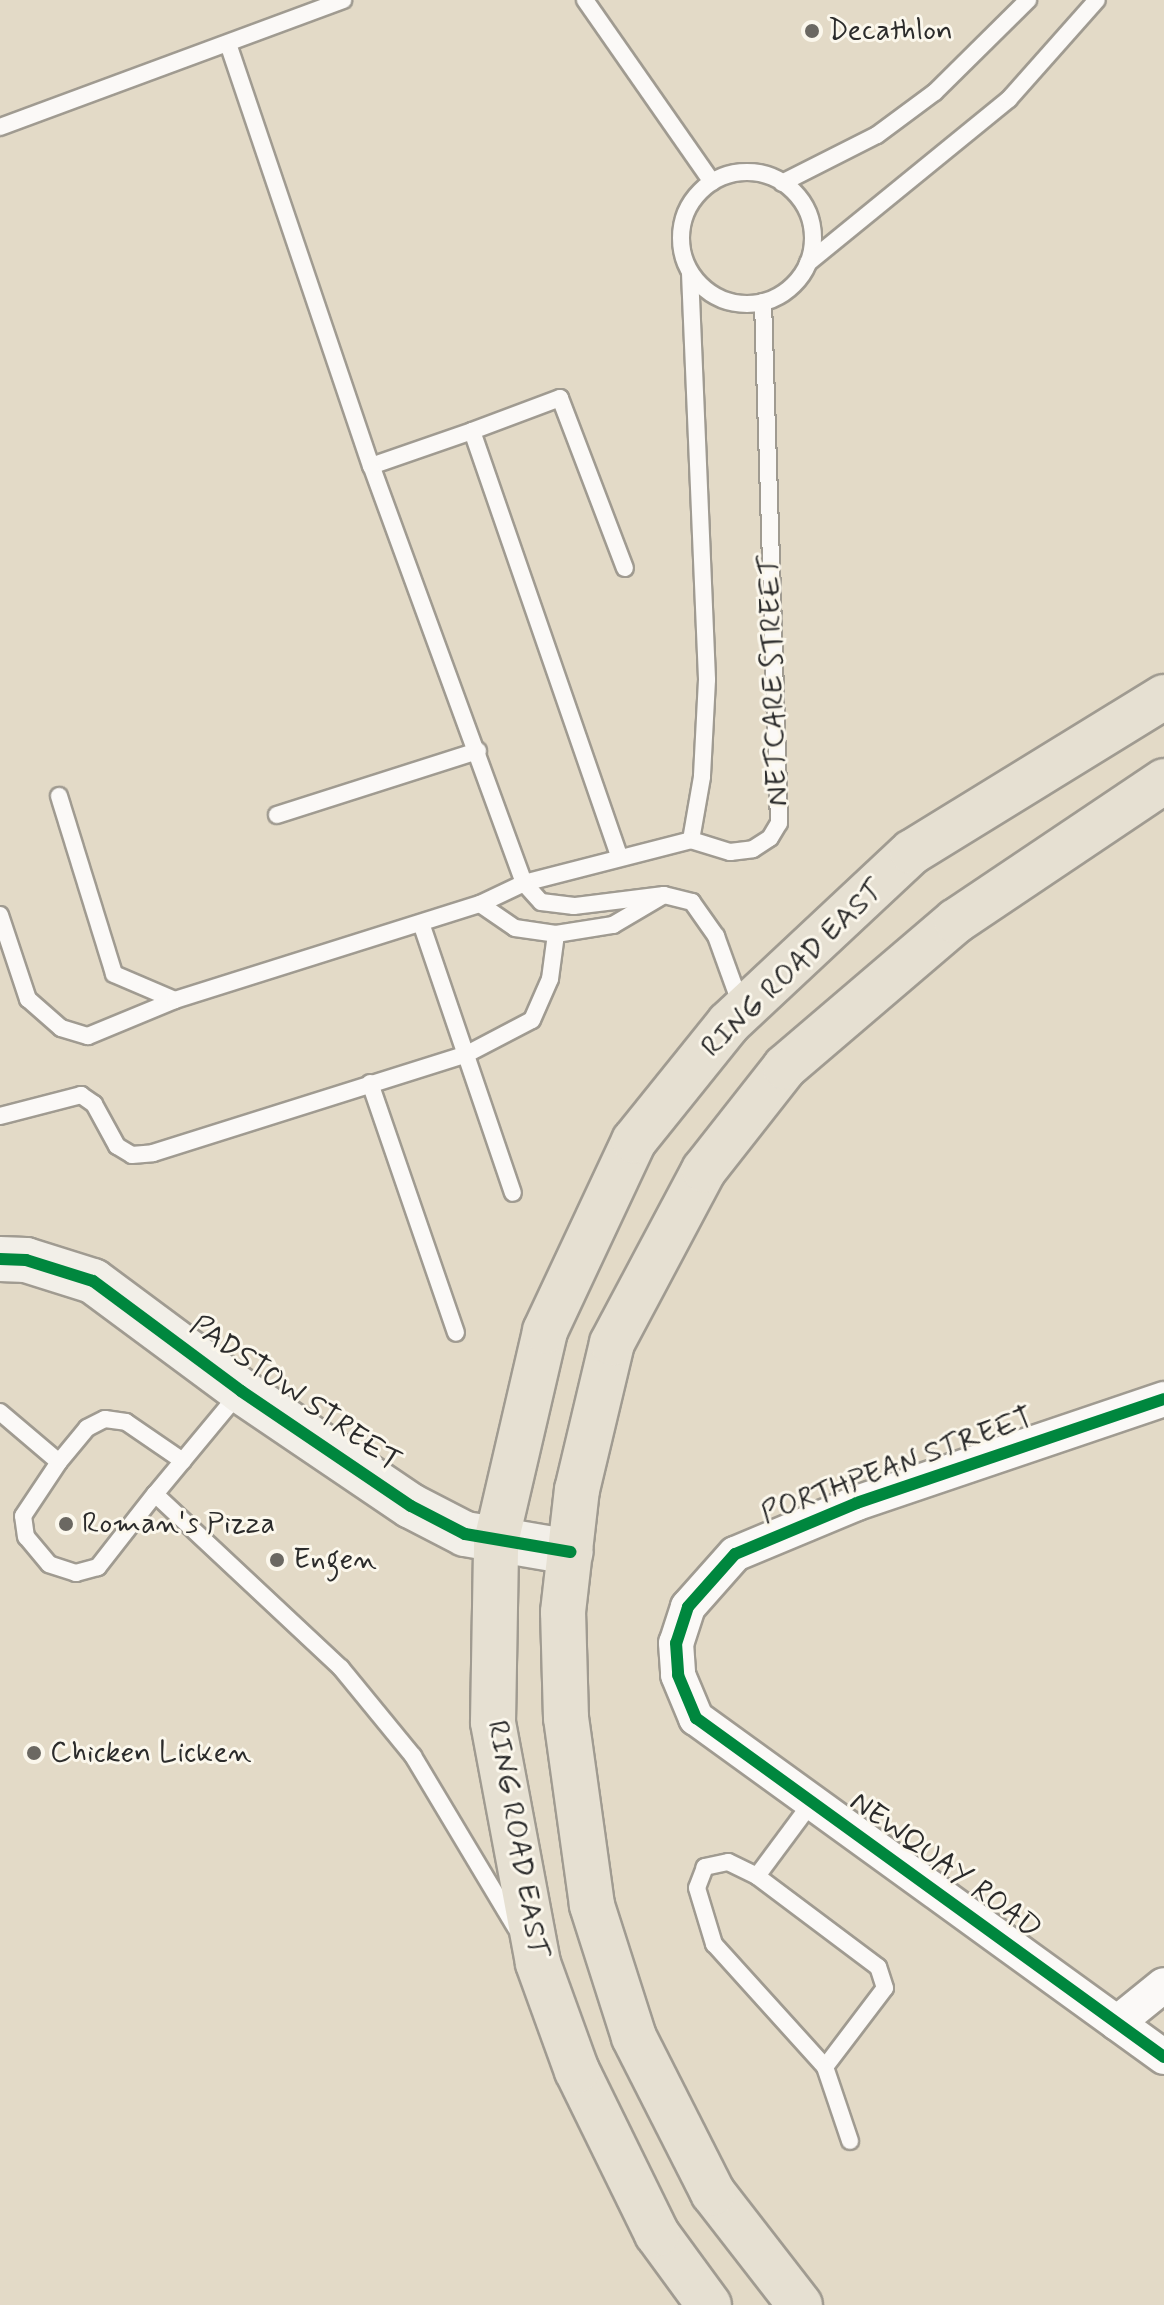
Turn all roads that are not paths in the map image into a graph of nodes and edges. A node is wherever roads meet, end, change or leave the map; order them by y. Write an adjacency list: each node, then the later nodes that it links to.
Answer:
1 (343, 0): 5 (lane)
2 (585, 0): 7 (lane)
3 (1028, 0): 8 (lane)
4 (1097, 0): 9 (lane)
5 (228, 44): 6 (lane); 13 (lane)
6 (0, 127)
7 (712, 182): 8 (lane); 10 (lane)
8 (782, 183): 9 (lane)
9 (808, 263): 11 (lane)
10 (690, 273): 11 (lane); 20 (lane)
11 (763, 302): 20 (lane, NETCARE STREET)
12 (472, 431): 13 (lane); 14 (lane); 21 (lane)
13 (371, 466): 16 (lane)
14 (625, 568)
15 (1164, 697): 29 (main road, RING ROAD EAST)
16 (478, 751): 19 (lane); 22 (lane)
17 (1164, 781): 43 (main road, RING ROAD EAST)
18 (59, 796): 28 (lane)
19 (277, 815)
20 (691, 840): 21 (lane)
21 (619, 855): 22 (lane)
22 (524, 883): 23 (lane); 24 (lane)
23 (664, 895): 27 (lane); 29 (lane)
24 (480, 904): 26 (lane); 27 (lane)
25 (0, 915): 28 (lane)
26 (421, 923): 28 (lane); 30 (lane)
27 (556, 934): 30 (lane)
28 (175, 1000)
29 (743, 1010): 42 (main road, RING ROAD EAST)
30 (467, 1054): 31 (lane); 33 (lane)
31 (370, 1083): 32 (lane); 35 (lane)
32 (0, 1116)
33 (513, 1193)
34 (0, 1259): 36 (street, PADSTOW STREET)
35 (456, 1333)
36 (241, 1391): 39 (lane); 42 (street, PADSTOW STREET)
37 (1164, 1399): 44 (street, PORTHPEAN STREET)
38 (0, 1412): 40 (lane)
39 (183, 1461): 40 (lane); 41 (lane)
40 (59, 1462): 41 (lane)
41 (155, 1494): 47 (lane)
42 (496, 1542): 43 (street, PADSTOW STREET); 47 (main road, RING ROAD EAST)
43 (570, 1552): 54 (main road, RING ROAD EAST)
44 (696, 1718): 45 (street, NEWQUAY ROAD)
45 (812, 1802): 46 (lane); 49 (street, NEWQUAY ROAD)
46 (757, 1876): 51 (lane); 51 (lane)
47 (538, 1963): 53 (main road, RING ROAD EAST)
48 (1164, 1985): 49 (street)
49 (1117, 2023): 50 (street, NEWQUAY ROAD)
50 (1164, 2057)
51 (825, 2067): 52 (lane)
52 (850, 2141)
53 (709, 2305)
54 (800, 2305)

